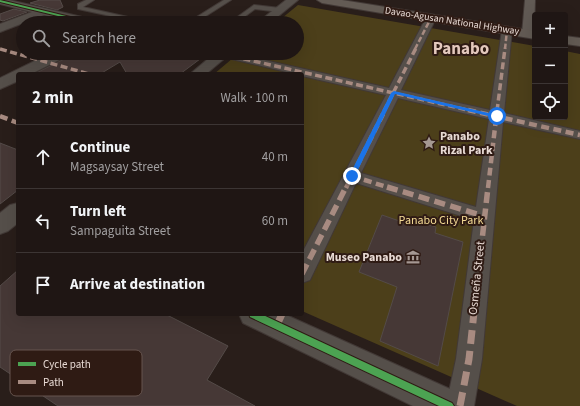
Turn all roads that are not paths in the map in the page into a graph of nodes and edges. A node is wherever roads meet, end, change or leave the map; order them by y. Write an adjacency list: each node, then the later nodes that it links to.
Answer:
1 (90, 0): 13 (lane)
2 (228, 0): 14 (lane)
3 (293, 0): 8 (street)
4 (322, 0): 10 (highway, Davao-Agusan National Highway)
5 (370, 0): 10 (highway, Davao-Agusan National Highway)
6 (530, 0): 20 (main road)
7 (0, 1): 9 (street)
8 (280, 10): 15 (lane); 16 (street)
9 (42, 12): 11 (street); 12 (street)
10 (433, 14): 19 (highway, Davao-Agusan National Highway); 20 (highway, Davao-Agusan National Highway); 32 (street)
11 (32, 16)
12 (60, 16)
13 (118, 16)
14 (202, 16)
15 (242, 16)
16 (272, 16)
17 (16, 22): 18 (street)
18 (0, 28)
19 (507, 30): 20 (highway, Davao-Agusan National Highway); 33 (street, Osmeña Street)
20 (532, 30)
21 (568, 30): 22 (highway)
22 (580, 32)
23 (568, 40): 24 (highway)
24 (580, 42)
25 (48, 60): 28 (street)
26 (214, 60): 29 (street)
27 (253, 60): 32 (street)
28 (23, 72)
29 (199, 72)
30 (16, 76): 31 (street)
31 (0, 84)
32 (394, 93): 33 (street); 35 (street)
33 (497, 116): 34 (street); 37 (street, Osmeña Street)
34 (580, 135)
35 (352, 176): 37 (street); 39 (street)
36 (16, 213): 38 (street)
37 (484, 216): 42 (street, Osmeña Street)
38 (0, 225)
39 (304, 270)
40 (271, 318): 41 (street)
41 (449, 406)
42 (460, 406)

